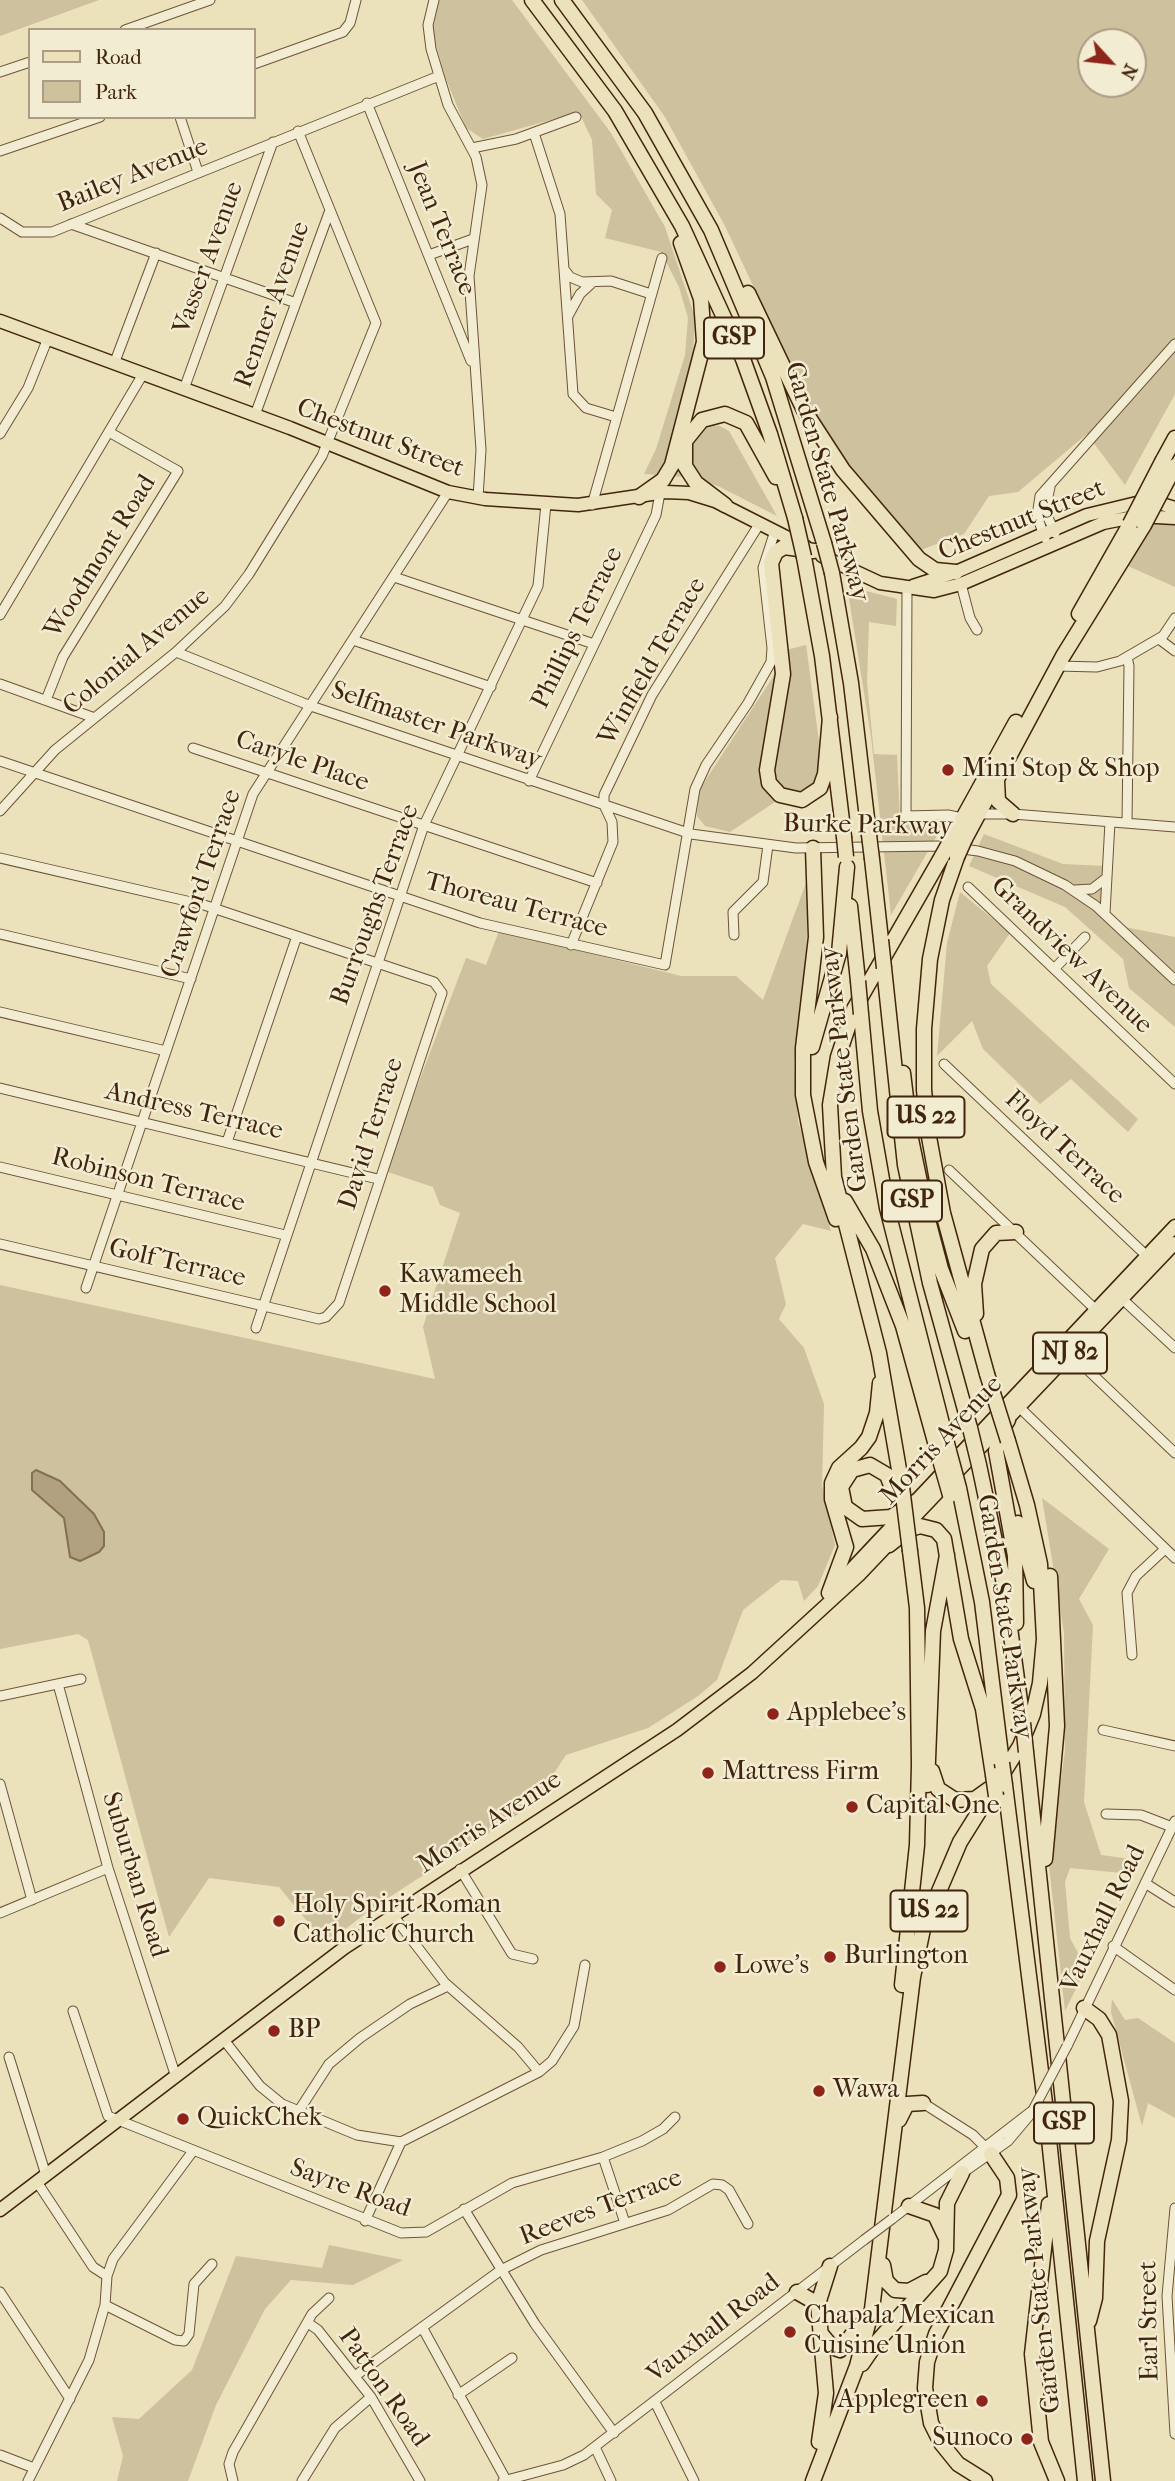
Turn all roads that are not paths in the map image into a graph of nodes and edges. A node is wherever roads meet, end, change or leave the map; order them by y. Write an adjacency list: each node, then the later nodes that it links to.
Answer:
1 (210, 0): 6 (street)
2 (356, 0): 8 (street)
3 (434, 0): 10 (street)
4 (532, 0): 20 (highway, Garden State Parkway / GSP)
5 (562, 0): 22 (highway, Garden State Parkway / GSP)
6 (150, 26)
7 (28, 63): 9 (street)
8 (256, 63)
9 (0, 72)
10 (439, 76): 11 (street, Bailey Avenue); 18 (street)
11 (367, 103): 15 (street, Bailey Avenue); 28 (street, Jean Terrace)
12 (576, 117): 16 (street)
13 (94, 119): 19 (street)
14 (181, 119): 21 (street)
15 (298, 131): 17 (street, Bailey Avenue); 23 (street)
16 (534, 133): 18 (street); 30 (street)
17 (273, 142): 21 (street, Bailey Avenue); 31 (street, Vasser Avenue)
18 (472, 148): 26 (street)
19 (0, 152)
20 (650, 167): 54 (highway); 62 (highway, Garden State Parkway / GSP)
21 (198, 172): 25 (street, Bailey Avenue)
22 (692, 194): 67 (highway, Garden State Parkway / GSP); 69 (highway)
23 (330, 210): 34 (street, Renner Avenue); 48 (street, Colonial Avenue)
24 (0, 218): 25 (street, Bailey Avenue)
25 (71, 224): 27 (street)
26 (473, 239): 28 (street); 40 (street)
27 (156, 253): 31 (street); 39 (street)
28 (429, 255): 40 (street, Jean Terrace)
29 (662, 258): 33 (street)
30 (564, 269): 32 (street); 36 (street)
31 (224, 277): 34 (street); 42 (street, Vasser Avenue)
32 (594, 282): 33 (street); 36 (street)
33 (651, 294): 44 (street)
34 (296, 303): 43 (street, Renner Avenue)
35 (0, 321): 37 (main road, Chestnut Street)
36 (567, 324): 44 (street)
37 (48, 338): 39 (main road, Chestnut Street); 46 (street)
38 (1175, 344): 66 (street)
39 (114, 364): 41 (main road, Chestnut Street)
40 (475, 371): 55 (street)
41 (143, 374): 42 (main road, Chestnut Street); 45 (street)
42 (184, 389): 43 (main road, Chestnut Street)
43 (255, 415): 48 (main road, Chestnut Street)
44 (616, 417): 58 (street)
45 (109, 432): 71 (street); 84 (street, Woodmont Road)
46 (0, 435)
47 (1175, 438): 50 (highway, US 22)
48 (327, 443): 52 (main road, Chestnut Street); 78 (street, Colonial Avenue)
49 (684, 445): 53 (highway); 59 (highway); 62 (highway)
50 (1171, 464): 64 (highway, US 22, bridge)
51 (1175, 482): 56 (street)
52 (448, 492): 55 (main road, Chestnut Street); 68 (street, Crawford Terrace)
53 (660, 493): 54 (main road, Chestnut Street); 59 (main road, Chestnut Street); 77 (street, Phillips Terrace)
54 (639, 497): 58 (main road, Chestnut Street)
55 (478, 498): 57 (main road, Chestnut Street)
56 (1154, 500): 60 (main road); 64 (street); 66 (main road, Chestnut Street)
57 (546, 504): 58 (main road, Chestnut Street); 73 (street, Burroughs Terrace)
58 (592, 505)
59 (725, 505): 63 (main road, Chestnut Street)
60 (1175, 508)
61 (1175, 517): 64 (main road, Chestnut Street)
62 (795, 518): 67 (highway, Garden State Parkway / GSP, bridge)
63 (760, 523): 65 (main road, Chestnut Street); 95 (street, Winfield Terrace)
64 (1130, 523): 66 (main road, Chestnut Street); 81 (highway, US 22); 99 (highway, US 22)
65 (775, 531): 67 (main road, Chestnut Street); 104 (street)
66 (1051, 538): 69 (main road, Chestnut Street)
67 (814, 551): 70 (main road, Chestnut Street); 87 (highway, Garden State Parkway / GSP); 87 (highway); 125 (highway, Garden State Parkway / GSP, bridge)
68 (394, 577): 73 (street); 76 (street, Crawford Terrace)
69 (959, 578): 70 (main road, Chestnut Street); 74 (street)
70 (907, 587): 99 (street)
71 (0, 615)
72 (1175, 618): 75 (street)
73 (522, 620): 77 (street); 83 (street, Burroughs Terrace)
74 (977, 630)
75 (1159, 639): 79 (street); 80 (street)
76 (353, 640): 83 (street); 85 (street, Crawford Terrace)
77 (594, 644): 94 (street, Phillips Terrace)
78 (176, 652): 85 (street, Selfmaster Parkway); 86 (street, Colonial Avenue)
79 (1175, 652)
80 (1127, 657): 81 (street); 101 (street)
81 (1057, 666): 93 (highway, US 22)
82 (0, 684): 84 (street)
83 (491, 687): 89 (street, Burroughs Terrace)
84 (46, 700): 86 (street)
85 (311, 706): 89 (street, Selfmaster Parkway); 91 (street, Crawford Terrace)
86 (92, 717): 92 (street, Colonial Avenue)
87 (830, 717): 111 (highway, Garden State Parkway / GSP, bridge)
88 (193, 748): 91 (street, Caryle Place)
89 (457, 757): 94 (street, Selfmaster Parkway); 102 (street, Burroughs Terrace)
90 (0, 761): 92 (street, Thoreau Terrace)
91 (267, 772): 102 (street, Caryle Place); 106 (street, Crawford Terrace)
92 (34, 773): 96 (street, Colonial Avenue); 106 (street, Thoreau Terrace)
93 (997, 778): 97 (highway, US 22); 98 (highway)
94 (528, 780): 95 (street, Selfmaster Parkway)
95 (604, 805): 104 (street, Selfmaster Parkway); 113 (street)
96 (0, 811)
97 (978, 814): 98 (street); 105 (highway, US 22)
98 (1013, 814): 100 (street)
99 (962, 818): 105 (highway, US 22)
100 (1110, 822): 101 (street); 112 (street)
101 (1128, 823): 103 (street)
102 (424, 825): 113 (street, Caryle Place); 116 (street, Burroughs Terrace)
103 (1175, 827)
104 (686, 833): 107 (street, Burke Parkway); 123 (street, Thoreau Terrace)
105 (958, 838): 109 (highway, US 22, bridge)
106 (237, 841): 116 (street, Thoreau Terrace); 117 (street, Crawford Terrace)
107 (768, 845): 108 (street, Burke Parkway); 120 (street)
108 (813, 848): 115 (street, Burke Parkway); 135 (highway)
109 (949, 857): 140 (highway, US 22); 160 (highway, US 22)
110 (0, 858): 117 (street)
111 (846, 862): 135 (highway); 164 (highway, Garden State Parkway / GSP, bridge)
112 (1106, 878): 115 (street); 118 (street)
113 (597, 883): 123 (street)
114 (968, 887): 126 (street, Grandview Avenue)
115 (1073, 890): 118 (street, Burke Parkway)
116 (400, 896): 123 (street, Thoreau Terrace); 124 (street, Burroughs Terrace)
117 (214, 908): 121 (street); 127 (street, Crawford Terrace)
118 (1105, 913): 128 (street, Burke Parkway)
119 (0, 934): 127 (street)
120 (734, 935)
121 (297, 936): 124 (street); 136 (street)
122 (1085, 937): 126 (street)
123 (571, 945)
124 (376, 963): 137 (street, Burroughs Terrace); 141 (street, David Terrace)
125 (884, 968): 160 (highway); 176 (highway, Garden State Parkway / GSP, bridge)
126 (1054, 969): 132 (street, Grandview Avenue)
127 (191, 979): 130 (street, Crawford Terrace)
128 (1175, 980)
129 (0, 1012): 130 (street)
130 (166, 1051): 134 (street, Crawford Terrace)
131 (944, 1064): 148 (street, Floyd Terrace)
132 (1175, 1084)
133 (0, 1088): 134 (street, Andress Terrace)
134 (141, 1121): 136 (street, Andress Terrace); 142 (street, Crawford Terrace)
135 (810, 1141): 154 (highway)
136 (227, 1142): 137 (street, Andress Terrace)
137 (310, 1161): 141 (street, Andress Terrace); 145 (street, Burroughs Terrace)
138 (0, 1167): 142 (street, Robinson Terrace)
139 (949, 1170): 144 (street)
140 (834, 1177): 154 (highway, US 22); 164 (highway)
141 (379, 1179): 152 (street, David Terrace)
142 (117, 1195): 145 (street, Robinson Terrace); 149 (street, Crawford Terrace)
143 (1175, 1226): 146 (main road, Morris Avenue / NJ 82)
144 (1016, 1232): 155 (street); 160 (highway)
145 (285, 1236): 153 (street, Burroughs Terrace)
146 (1172, 1243): 148 (main road, Morris Avenue / NJ 82)
147 (0, 1244): 149 (street, Golf Terrace)
148 (1151, 1259): 151 (main road, Morris Avenue / NJ 82)
149 (93, 1265): 150 (street, Crawford Terrace); 153 (street, Golf Terrace)
150 (86, 1288)
151 (1118, 1295): 155 (main road, Morris Avenue / NJ 82); 157 (street); 159 (main road, Morris Avenue / NJ 82)
152 (339, 1303): 153 (street, Golf Terrace)
153 (262, 1305): 156 (street, Burroughs Terrace)
154 (869, 1307): 158 (highway, US 22)
155 (1096, 1310): 168 (main road, Morris Avenue / NJ 82)
156 (256, 1328)
157 (1175, 1348)
158 (879, 1353): 167 (highway, US 22); 173 (highway)
159 (1070, 1353): 161 (main road, Morris Avenue / NJ 82); 163 (street)
160 (987, 1374): 166 (highway, US 22, bridge)
161 (1019, 1407): 162 (main road, Morris Avenue / NJ 82); 171 (street)
162 (1008, 1419): 165 (highway); 169 (main road, Morris Avenue / NJ 82)
163 (1175, 1453)
164 (944, 1456): 184 (highway, Garden State Parkway / GSP, bridge)
165 (997, 1459): 175 (highway); 176 (highway)
166 (1016, 1466): 175 (highway, US 22); 196 (highway)
167 (899, 1492): 168 (highway); 188 (highway, US 22, bridge)
168 (915, 1502): 173 (main road, Morris Avenue / NJ 82)
169 (889, 1545): 170 (highway); 174 (main road, Morris Avenue / NJ 82)
170 (947, 1546): 183 (highway); 184 (highway)
171 (1165, 1549): 172 (street); 177 (street)
172 (1175, 1558)
173 (829, 1593): 174 (main road, Morris Avenue / NJ 82)
174 (802, 1627): 190 (main road, Morris Avenue / NJ 82)
175 (1043, 1627): 184 (highway, US 22)
176 (1013, 1641): 184 (highway, Garden State Parkway / GSP, bridge)
177 (1132, 1655)
178 (81, 1679): 179 (street)
179 (58, 1684): 180 (street); 189 (street, Suburban Road)
180 (0, 1696)
181 (1103, 1730): 182 (street)
182 (1175, 1746)
183 (930, 1759): 184 (highway); 188 (highway)
184 (1009, 1762): 196 (highway, Garden State Parkway / GSP); 206 (highway, US 22); 219 (highway, Garden State Parkway / GSP, bridge)
185 (0, 1784): 192 (street)
186 (1106, 1814): 187 (street)
187 (1173, 1824): 191 (street, Vauxhall Road)
188 (917, 1845): 244 (highway, US 22)
189 (108, 1868): 192 (street); 208 (street, Suburban Road)
190 (460, 1869): 195 (main road, Morris Avenue / NJ 82); 198 (street)
191 (1145, 1883): 193 (street); 197 (street, Vauxhall Road)
192 (32, 1900): 194 (street)
193 (1175, 1902)
194 (0, 1913)
195 (392, 1914): 200 (street); 204 (main road, Morris Avenue / NJ 82)
196 (1043, 1917): 246 (highway, Garden State Parkway / GSP)
197 (1113, 1946): 201 (street); 202 (street, Vauxhall Road)
198 (533, 1959)
199 (585, 1965): 207 (street)
200 (449, 1986): 207 (street); 211 (street)
201 (1175, 1990)
202 (1084, 2008): 210 (street, Vauxhall Road, bridge); 246 (highway)
203 (74, 2011): 213 (street)
204 (224, 2040): 208 (main road, Morris Avenue / NJ 82); 211 (street)
205 (9, 2057): 221 (street)
206 (902, 2069): 209 (highway); 214 (highway, US 22)
207 (539, 2072): 215 (street)
208 (176, 2077): 213 (main road, Morris Avenue / NJ 82)
209 (923, 2103): 214 (highway); 216 (street)
210 (1032, 2110): 216 (street, Vauxhall Road); 216 (street, Vauxhall Road)
211 (298, 2112): 215 (street)
212 (675, 2117): 218 (street, Sayre Road)
213 (121, 2119): 217 (street, Sayre Road); 221 (main road, Morris Avenue / NJ 82)
214 (894, 2138): 230 (highway, US 22)
215 (401, 2142): 227 (street)
216 (987, 2150): 220 (street, Vauxhall Road); 222 (street, Vauxhall Road); 271 (highway)
217 (193, 2151): 227 (street, Sayre Road); 236 (street)
218 (603, 2157): 224 (street, Sayre Road); 228 (street)
219 (1052, 2167): 272 (highway); 273 (highway, Garden State Parkway / GSP)
220 (962, 2173): 222 (street, Vauxhall Road); 231 (highway)
221 (42, 2178): 225 (main road, Morris Avenue / NJ 82); 236 (street)
222 (937, 2185): 223 (street, Vauxhall Road)
223 (909, 2206): 231 (highway); 233 (street, Vauxhall Road, bridge)
224 (464, 2209): 227 (street, Sayre Road); 235 (street)
225 (0, 2210)
226 (1175, 2212): 237 (street, Earl Street)
227 (365, 2221)
228 (625, 2224): 229 (street, Reeves Terrace); 235 (street, Reeves Terrace)
229 (748, 2224)
230 (882, 2236): 234 (highway); 250 (highway, US 22)
231 (947, 2243): 234 (highway)
232 (212, 2264): 242 (street)
233 (830, 2266): 239 (street, Vauxhall Road); 241 (highway)
234 (942, 2266): 250 (highway)
235 (501, 2270): 245 (street, Reeves Terrace); 255 (street)
236 (107, 2276): 242 (street)
237 (1171, 2288): 256 (street, Earl Street)
238 (0, 2292): 253 (street)
239 (797, 2292): 241 (highway); 254 (street, Vauxhall Road)
240 (329, 2298): 243 (street)
241 (818, 2304): 247 (highway)
242 (105, 2305): 253 (street)
243 (307, 2323): 249 (street, Patton Road); 263 (street)
244 (859, 2326): 247 (highway); 257 (highway, US 22)
245 (422, 2328): 249 (street, Reeves Terrace); 251 (street)
246 (1087, 2329): 274 (highway, Garden State Parkway / GSP)
247 (822, 2335): 257 (highway)
248 (513, 2358): 251 (street)
249 (355, 2376): 252 (street, Patton Road)
250 (849, 2386): 270 (highway, US 22)
251 (458, 2395): 266 (street)
252 (371, 2397): 264 (street); 265 (street, Patton Road)
253 (70, 2399): 260 (street)
254 (654, 2402): 255 (street, Vauxhall Road); 268 (street)
255 (614, 2433): 258 (street, Vauxhall Road)
256 (1175, 2434)
257 (819, 2442): 269 (highway, US 22)
258 (595, 2447): 261 (street, Vauxhall Road); 267 (street)
259 (0, 2455): 260 (street)
260 (34, 2468): 262 (street)
261 (526, 2478): 266 (street, Vauxhall Road)
262 (28, 2481)
263 (233, 2481)
264 (302, 2481)
265 (419, 2481)
266 (504, 2481)
267 (611, 2481)
268 (694, 2481)
269 (804, 2481)
270 (813, 2481)
271 (985, 2481)
272 (1056, 2481)
273 (1085, 2481)
274 (1103, 2481)

